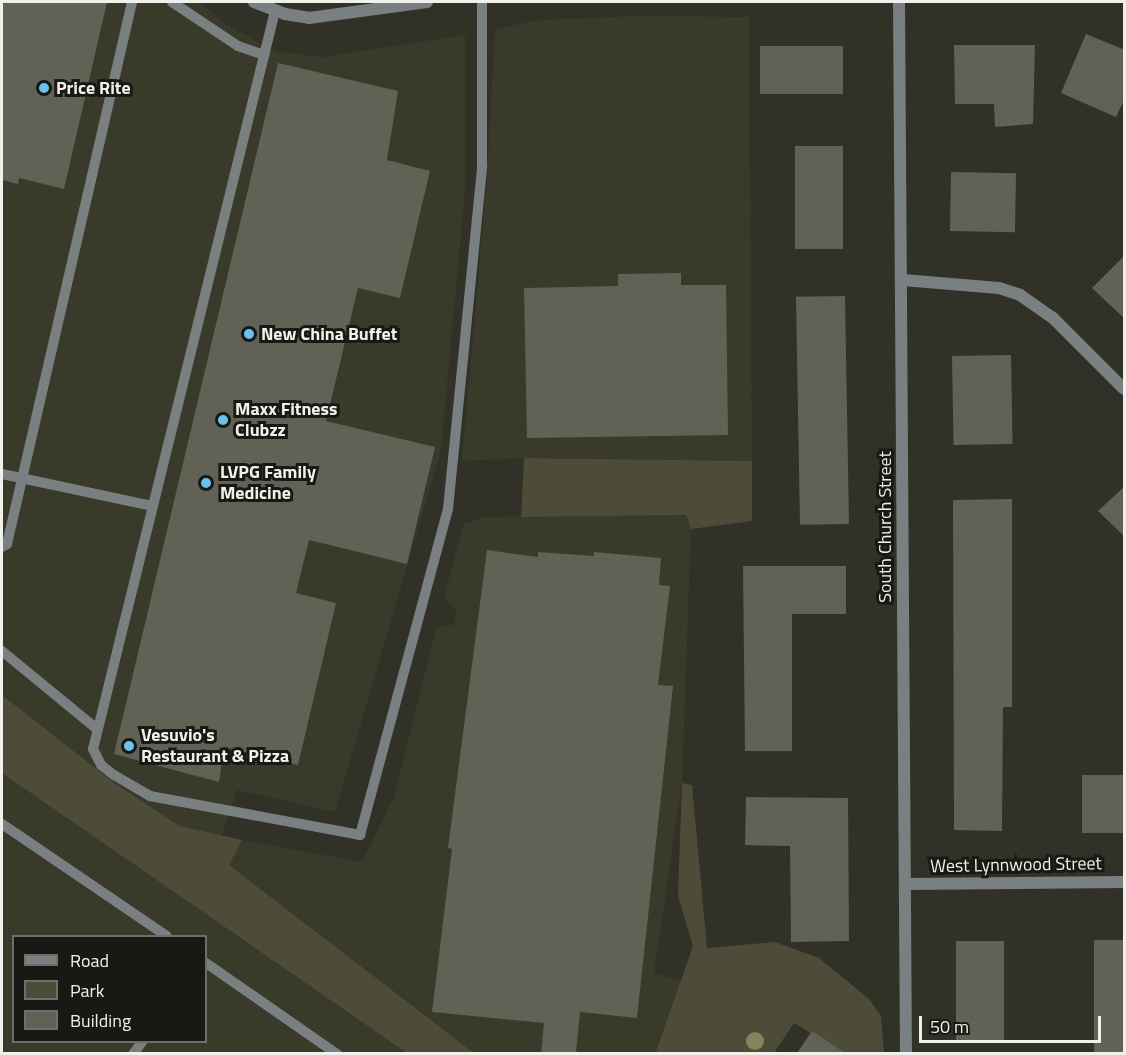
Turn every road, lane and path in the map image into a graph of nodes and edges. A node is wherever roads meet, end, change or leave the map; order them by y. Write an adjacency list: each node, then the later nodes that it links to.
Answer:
1 (132, 2): 12 (lane)
2 (172, 2): 8 (lane)
3 (254, 2): 7 (street)
4 (427, 2): 7 (street)
5 (482, 2): 16 (lane)
6 (899, 2): 9 (street, South Church Street)
7 (275, 10): 8 (lane)
8 (264, 56): 13 (lane)
9 (903, 280): 10 (street); 19 (street, South Church Street)
10 (1125, 389)
11 (2, 474): 12 (lane)
12 (21, 478): 13 (lane); 14 (lane)
13 (152, 506): 16 (lane)
14 (2, 547)
15 (2, 651): 16 (lane)
16 (97, 729)
17 (2, 824): 20 (lane)
18 (1125, 882): 19 (street, West Lynnwood Street)
19 (907, 884): 23 (street, South Church Street)
20 (165, 935)
21 (207, 964): 22 (lane)
22 (337, 1053)
23 (906, 1053)

